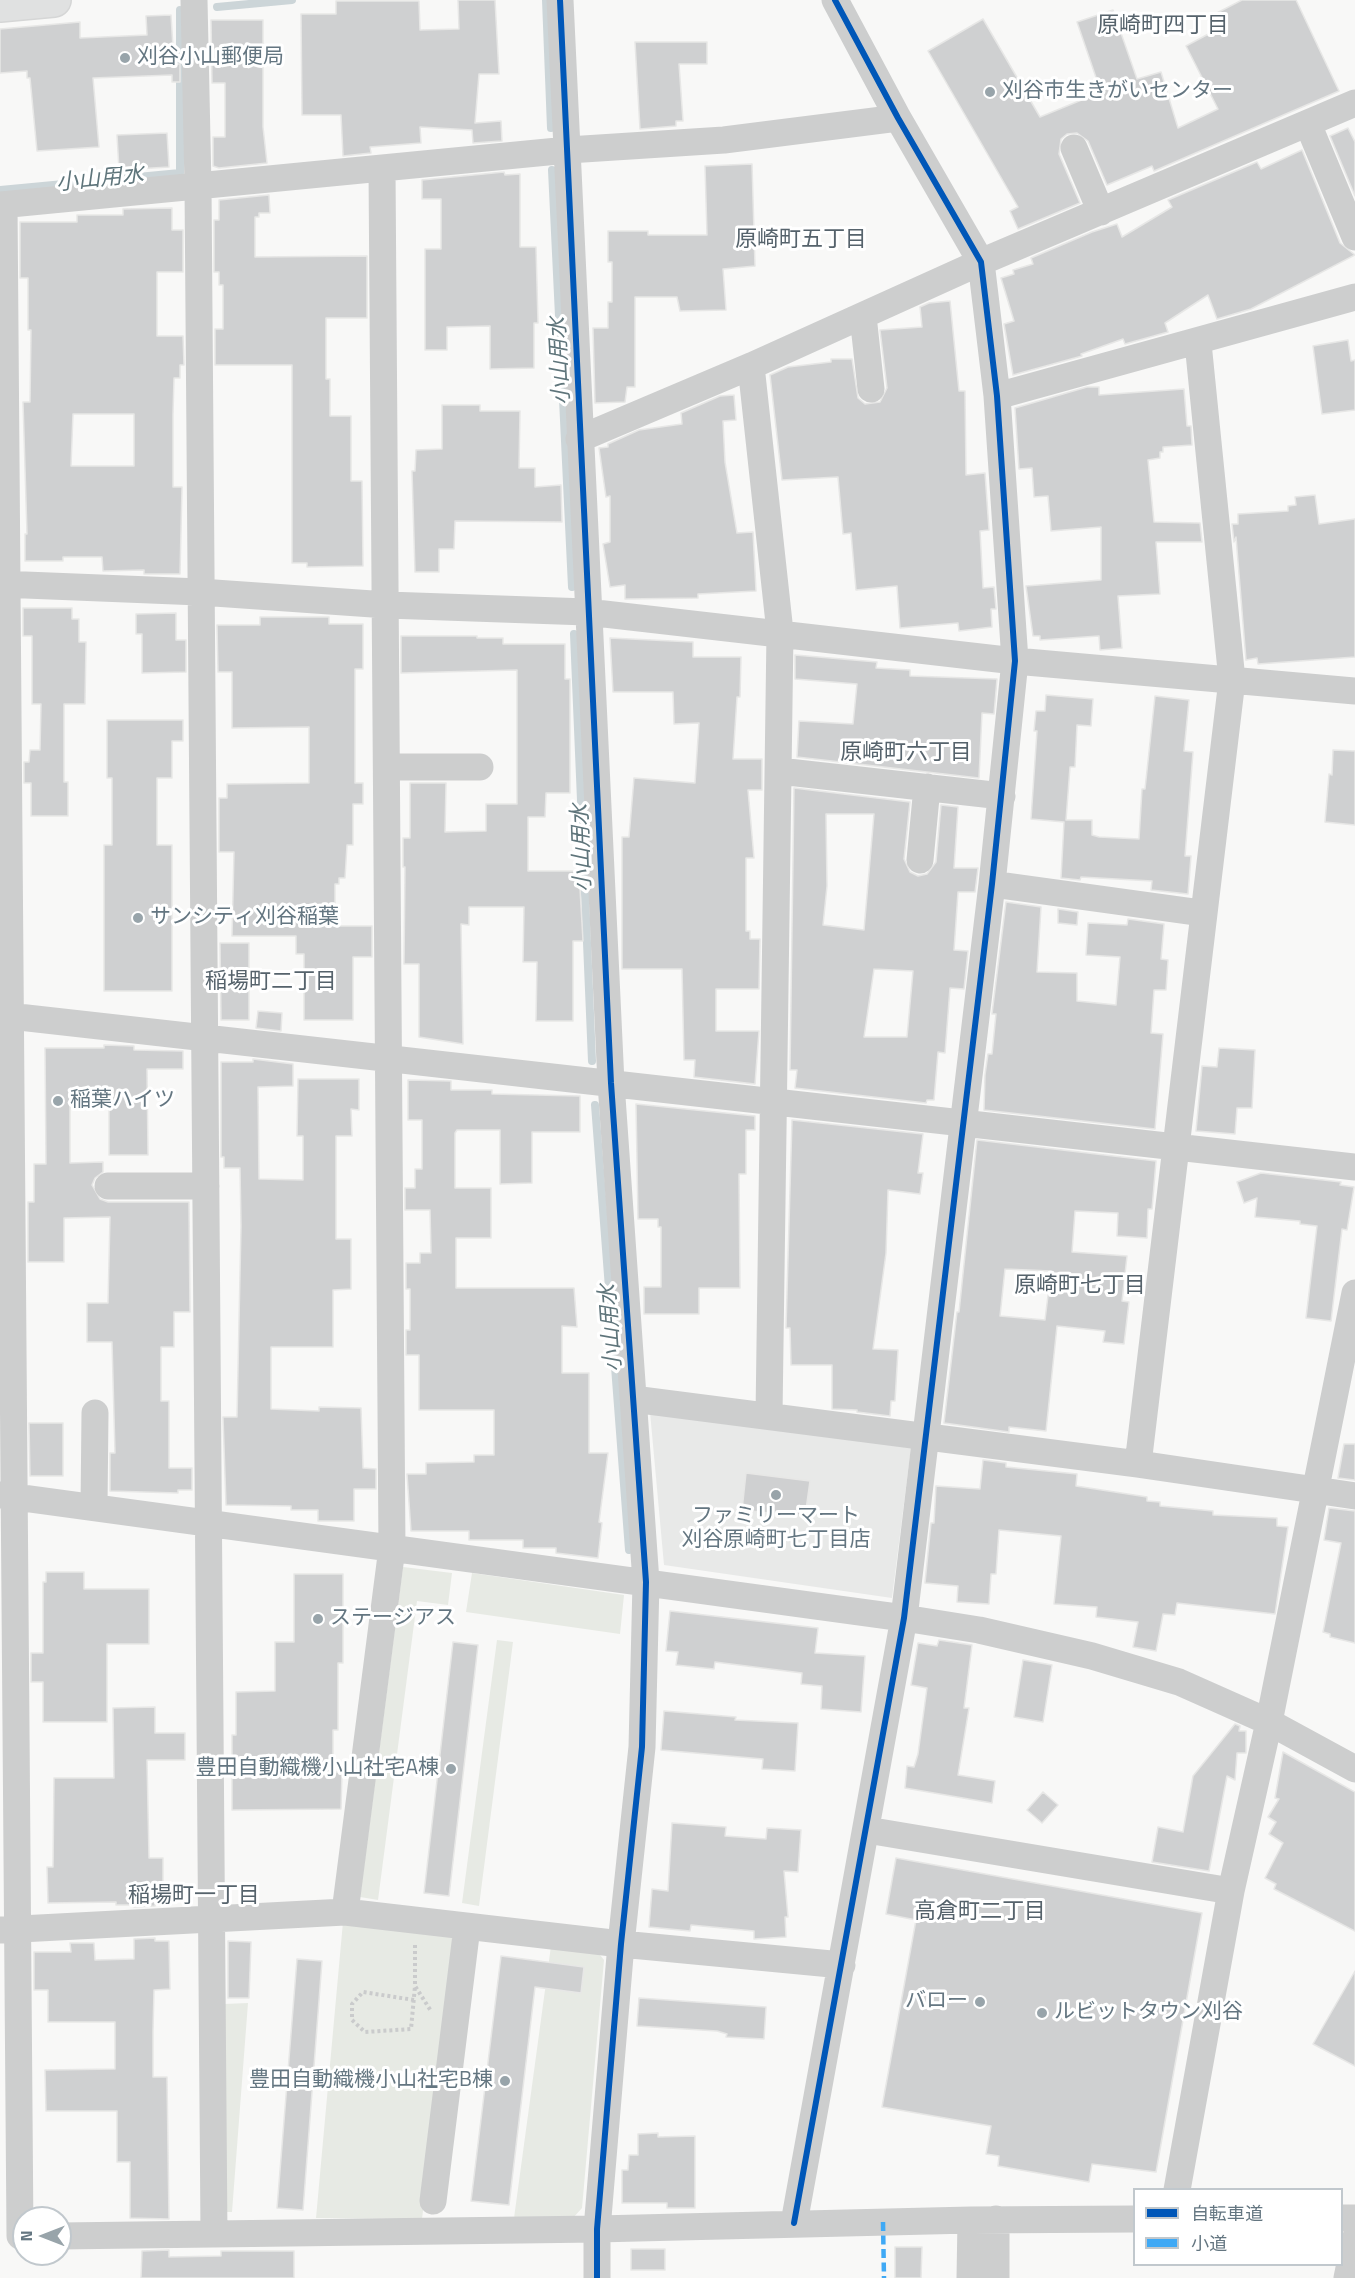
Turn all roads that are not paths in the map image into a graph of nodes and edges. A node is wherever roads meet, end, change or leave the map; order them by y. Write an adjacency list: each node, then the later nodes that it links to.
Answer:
1 (194, 0): 12 (street)
2 (560, 0): 10 (street)
3 (835, 0): 7 (street)
4 (41, 1): 5 (main road)
5 (0, 5)
6 (1355, 103): 8 (street)
7 (898, 118): 10 (street); 16 (street)
8 (1308, 124): 14 (street); 15 (street)
9 (1074, 148): 14 (street)
10 (568, 150): 11 (street); 24 (street)
11 (382, 169): 12 (street); 27 (street)
12 (198, 186): 13 (street); 26 (street)
13 (2, 205): 20 (street)
14 (1101, 212): 16 (street)
15 (1355, 237)
16 (981, 262): 18 (street); 23 (street)
17 (1355, 297): 19 (street)
18 (863, 316): 21 (street); 22 (street)
19 (1198, 343): 23 (street); 31 (street)
20 (3, 357): 25 (street)
21 (751, 366): 24 (street); 29 (street)
22 (871, 388)
23 (997, 396): 30 (street)
24 (579, 439): 28 (street)
25 (4, 584): 26 (street); 36 (street)
26 (200, 591): 27 (street); 43 (street)
27 (387, 604): 28 (street); 33 (street)
28 (587, 612): 29 (street); 45 (street)
29 (780, 632): 30 (street); 35 (street)
30 (1015, 661): 31 (street); 38 (street)
31 (1232, 680): 32 (street); 41 (street)
32 (1355, 691)
33 (387, 767): 34 (street); 44 (street)
34 (480, 767)
35 (779, 771): 37 (street); 46 (street)
36 (5, 787): 42 (street)
37 (927, 788): 38 (street); 39 (street)
38 (1002, 796): 40 (street)
39 (920, 860)
40 (993, 884): 41 (street); 47 (street)
41 (1202, 913): 48 (street)
42 (5, 1016): 43 (street); 59 (street)
43 (204, 1038): 44 (street); 51 (street)
44 (389, 1060): 45 (street); 63 (street)
45 (611, 1083): 46 (street); 53 (street)
46 (773, 1100): 47 (street); 55 (street)
47 (963, 1123): 48 (street); 56 (street)
48 (1178, 1146): 49 (street); 57 (street)
49 (1355, 1167)
50 (108, 1186): 51 (street)
51 (206, 1186): 62 (street)
52 (1355, 1293): 58 (street)
53 (633, 1399): 55 (street); 64 (street)
54 (95, 1413): 61 (street)
55 (768, 1415): 56 (street)
56 (927, 1437): 57 (street); 65 (street)
57 (1138, 1464): 58 (street)
58 (1315, 1491): 60 (street); 66 (street)
59 (7, 1496): 61 (street); 73 (street)
60 (1355, 1496)
61 (94, 1507): 62 (street)
62 (207, 1522): 63 (street); 71 (street)
63 (392, 1548): 64 (street); 70 (street)
64 (646, 1582): 65 (street); 74 (street)
65 (904, 1618): 66 (street); 68 (street)
66 (1269, 1722): 67 (street); 69 (street)
67 (1355, 1769)
68 (867, 1830): 69 (street); 75 (street)
69 (1232, 1892): 76 (street)
70 (345, 1912): 71 (street); 72 (street)
71 (210, 1919): 73 (street); 83 (street)
72 (467, 1927): 74 (street); 77 (street)
73 (9, 1930): 78 (street)
74 (621, 1944): 75 (street); 82 (street)
75 (842, 1965): 81 (street)
76 (1177, 2188)
77 (433, 2201)
78 (14, 2206)
79 (983, 2219): 80 (street); 81 (street); 87 (street); 88 (street)
80 (1133, 2219)
81 (794, 2223): 82 (street)
82 (597, 2229): 83 (street); 86 (street)
83 (214, 2234): 84 (street)
84 (72, 2236)
85 (1355, 2239): 89 (street)
86 (597, 2278)
87 (970, 2278)
88 (996, 2278)
89 (1347, 2278)

